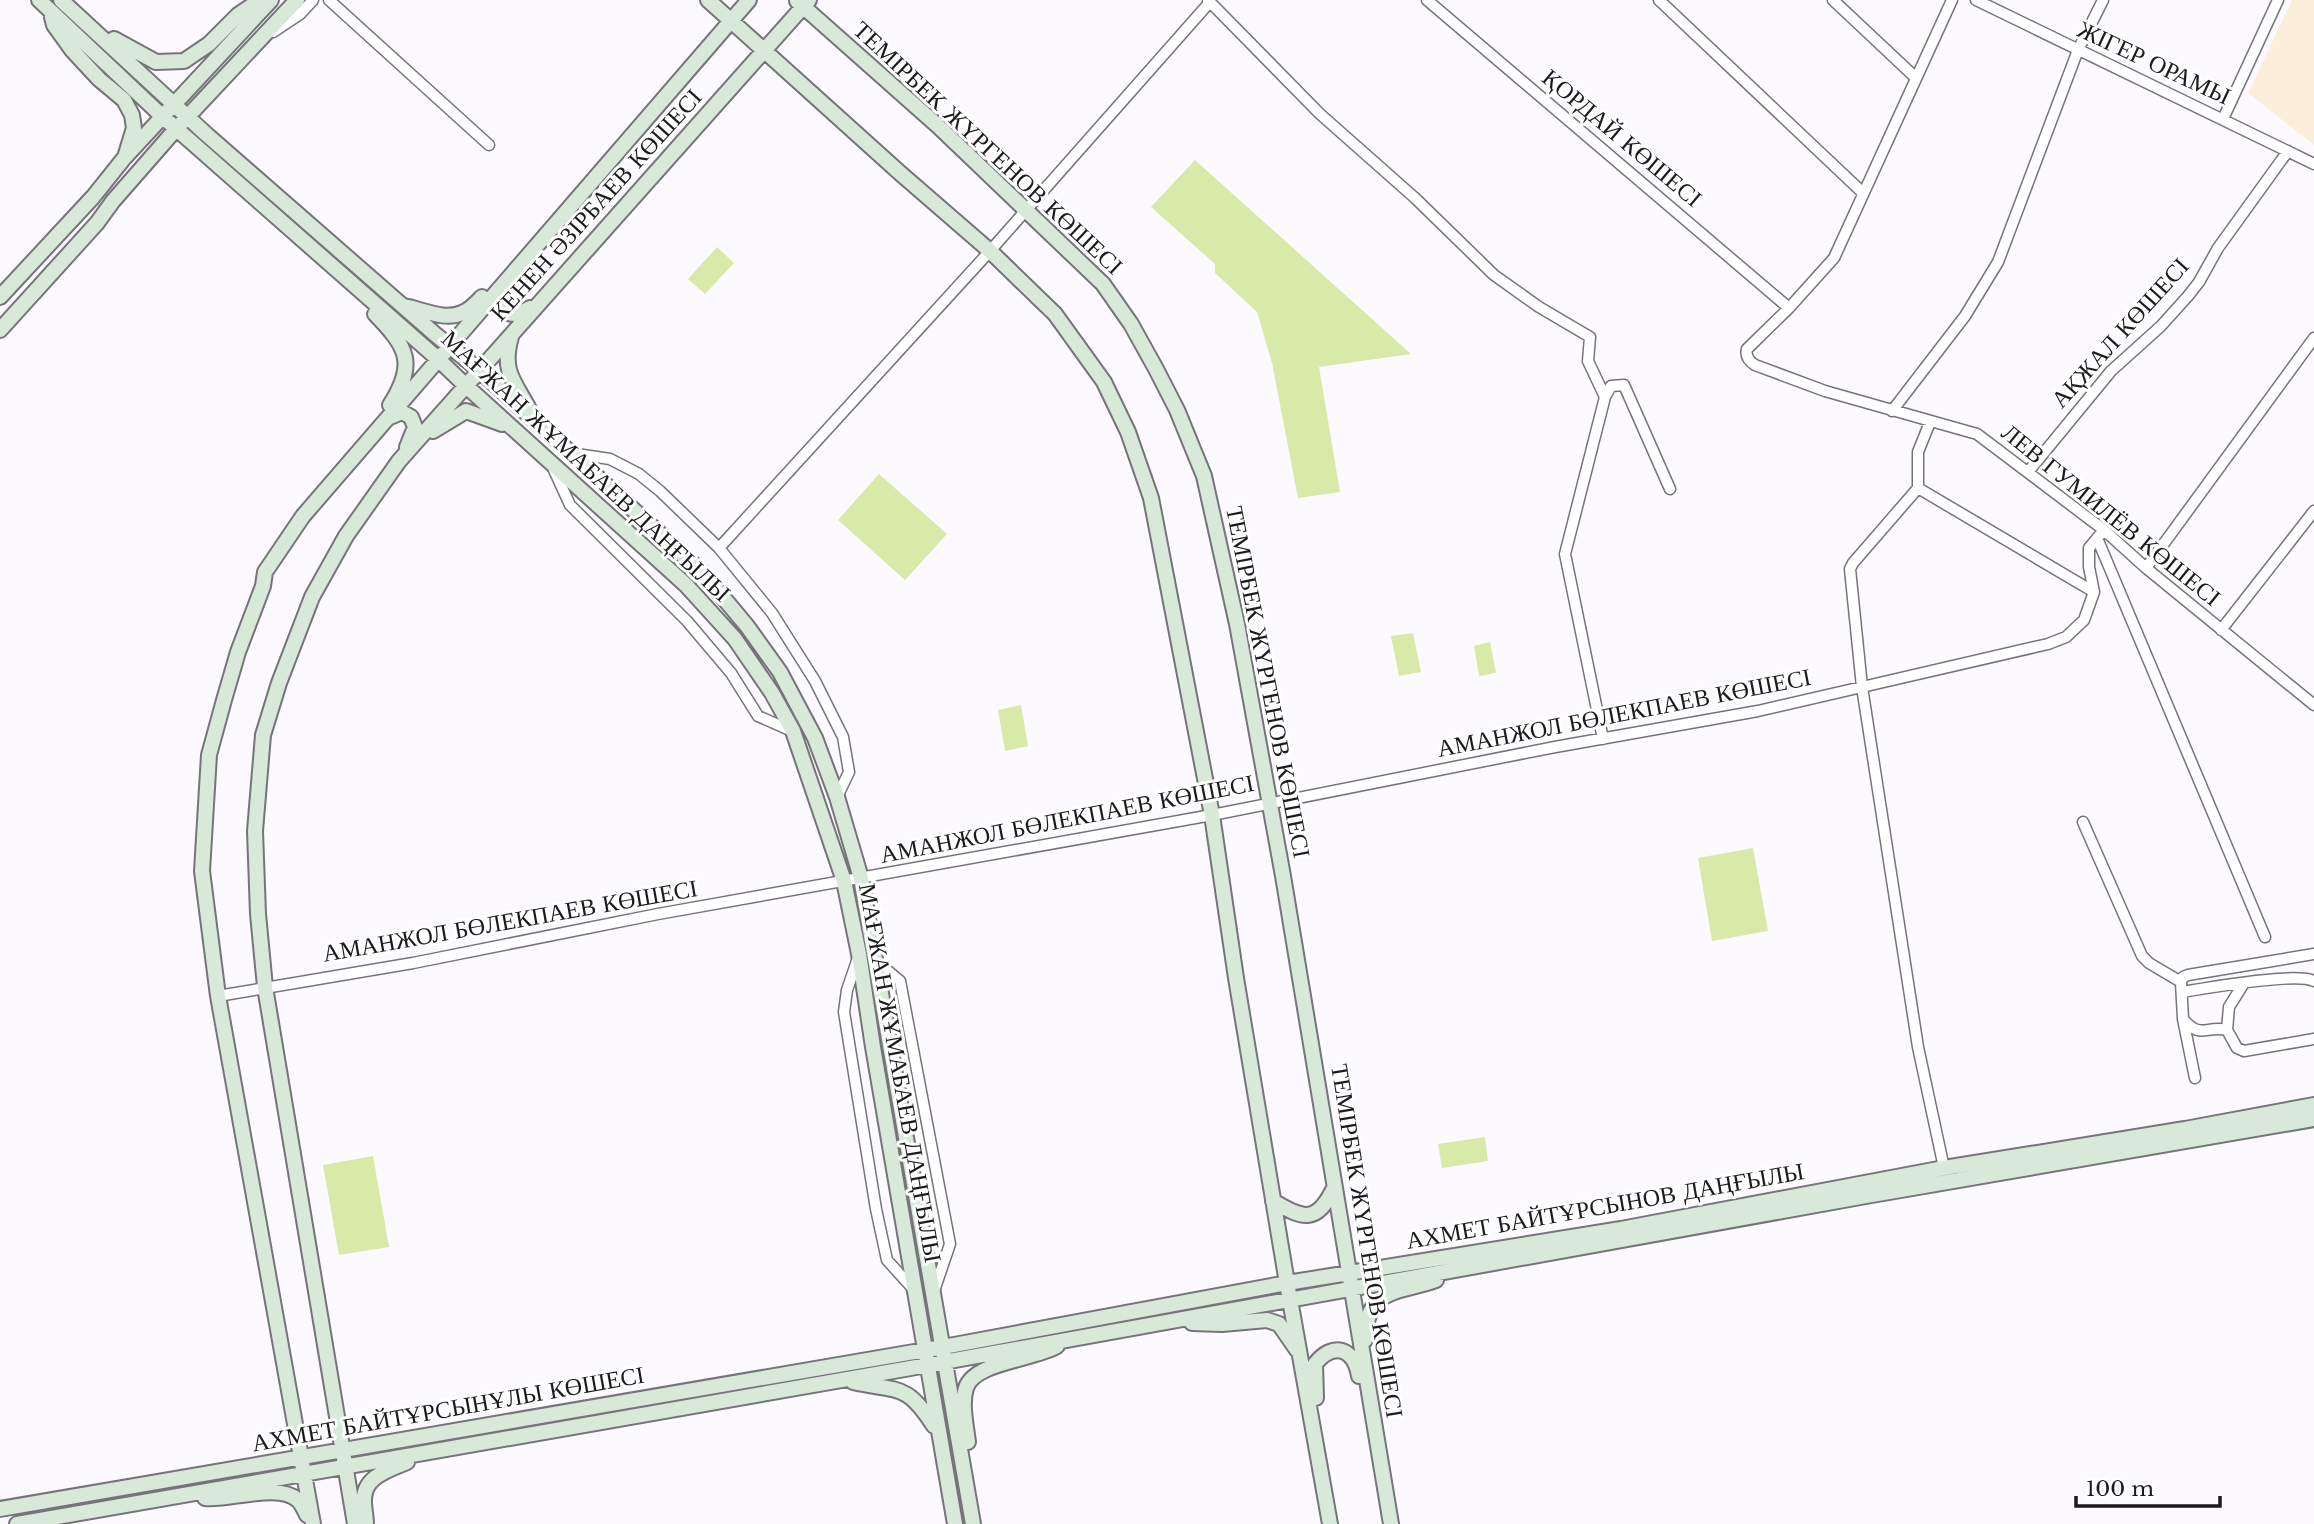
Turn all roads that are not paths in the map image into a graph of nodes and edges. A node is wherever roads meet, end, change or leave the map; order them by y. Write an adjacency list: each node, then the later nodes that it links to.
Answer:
1 (260, 0): 19 (street)
2 (271, 0): 26 (street)
3 (297, 0): 20 (street)
4 (313, 0): 20 (street)
5 (328, 0): 31 (street)
6 (708, 0): 18 (street)
7 (749, 0): 18 (street, КЕНЕН ӘЗІРБАЕВ КӨШЕСІ)
8 (1427, 0): 43 (street, ҚОРДАЙ КӨШЕСІ)
9 (1659, 0): 35 (street)
10 (1833, 0): 23 (street)
11 (1952, 0): 23 (street)
12 (1976, 0): 21 (street, ЖІГЕР ОРАМЫ)
13 (2103, 0): 21 (street)
14 (2277, 0): 29 (street)
15 (1209, 1): 36 (street); 51 (street)
16 (803, 2): 22 (street, КЕНЕН ӘЗІРБАЕВ КӨШЕСІ); 36 (street, ТЕМІРБЕК ЖҮРГЕНОВ КӨШЕСІ)
17 (50, 3): 19 (street, МАҒЖАН ЖҰМАБАЕВ ДАҢҒЫЛЫ); 25 (street, МАҒЖАН ЖҰМАБАЕВ ДАҢҒЫЛЫ); 33 (street)
18 (731, 20): 22 (street); 39 (street, КЕНЕН ӘЗІРБАЕВ КӨШЕСІ)
19 (89, 24): 24 (street, МАҒЖАН ЖҰМАБАЕВ ДАҢҒЫЛЫ)
20 (259, 42): 28 (street)
21 (2078, 50): 29 (street, ЖІГЕР ОРАМЫ); 52 (street)
22 (765, 51): 37 (street); 40 (street, КЕНЕН ӘЗІРБАЕВ КӨШЕСІ)
23 (1916, 78): 35 (street)
24 (159, 89): 25 (street); 26 (street, МАҒЖАН ЖҰМАБАЕВ ДАҢҒЫЛЫ)
25 (146, 100): 27 (street, МАҒЖАН ЖҰМАБАЕВ ДАҢҒЫЛЫ)
26 (175, 105): 27 (street); 28 (street, МАҒЖАН ЖҰМАБАЕВ ДАҢҒЫЛЫ)
27 (163, 117): 30 (street, МАҒЖАН ЖҰМАБАЕВ ДАҢҒЫЛЫ); 33 (street)
28 (187, 117): 30 (street); 42 (street, МАҒЖАН ЖҰМАБАЕВ ДАҢҒЫЛЫ)
29 (2223, 118): 32 (street, ЖІГЕР ОРАМЫ)
30 (176, 128): 38 (street, МАҒЖАН ЖҰМАБАЕВ ДАҢҒЫЛЫ); 44 (street)
31 (489, 145)
32 (2288, 151): 34 (street, ЖІГЕР ОРАМЫ); 62 (street, АҚЖАЛ КӨШЕСІ)
33 (125, 157): 41 (street)
34 (2314, 163)
35 (1863, 193): 43 (street)
36 (1026, 209): 37 (street); 76 (street, ТЕМІРБЕК ЖҮРГЕНОВ КӨШЕСІ)
37 (990, 251): 67 (street); 77 (street)
38 (338, 270): 48 (street, МАҒЖАН ЖҰМАБАЕВ ДАҢҒЫЛЫ); 56 (street)
39 (511, 276): 40 (street); 42 (street); 47 (street, КЕНЕН ӘЗІРБАЕВ КӨШЕСІ)
40 (552, 290): 45 (street, КЕНЕН ӘЗІРБАЕВ КӨШЕСІ)
41 (0, 297)
42 (403, 306): 47 (street, МАҒЖАН ЖҰМАБАЕВ ДАҢҒЫЛЫ)
43 (1789, 308): 52 (street, ЛЕВ ГУМИЛЁВ КӨШЕСІ)
44 (0, 330)
45 (512, 334): 49 (street, КЕНЕН ӘЗІРБАЕВ КӨШЕСІ); 54 (street)
46 (2314, 338): 68 (street)
47 (450, 345): 48 (street, КЕНЕН ӘЗІРБАЕВ КӨШЕСІ); 49 (street, МАҒЖАН ЖҰМАБАЕВ ДАҢҒЫЛЫ)
48 (439, 359): 50 (street, МАҒЖАН ЖҰМАБАЕВ ДАҢҒЫЛЫ); 53 (street)
49 (479, 370): 50 (street, КЕНЕН ӘЗІРБАЕВ КӨШЕСІ); 54 (street, МАҒЖАН ЖҰМАБАЕВ ДАҢҒЫЛЫ)
50 (465, 386): 57 (street, КЕНЕН ӘЗІРБАЕВ КӨШЕСІ); 58 (street, МАҒЖАН ЖҰМАБАЕВ ДАҢҒЫЛЫ)
51 (1605, 397): 64 (street); 74 (street)
52 (1892, 411): 55 (street, ЛЕВ ГУМИЛЁВ КӨШЕСІ)
53 (384, 421): 56 (street); 60 (street)
54 (535, 422): 59 (street, МАҒЖАН ЖҰМАБАЕВ ДАҢҒЫЛЫ)
55 (1930, 422): 62 (street, ЛЕВ ГУМИЛЁВ КӨШЕСІ); 63 (street)
56 (369, 439): 89 (street)
57 (417, 442): 58 (street); 60 (street, КЕНЕН ӘЗІРБАЕВ КӨШЕСІ)
58 (537, 450): 61 (street, МАҒЖАН ЖҰМАБАЕВ ДАҢҒЫЛЫ)
59 (568, 452): 67 (street); 75 (street, МАҒЖАН ЖҰМАБАЕВ ДАҢҒЫЛЫ)
60 (399, 461): 87 (street, КЕНЕН ӘЗІРБАЕВ КӨШЕСІ)
61 (551, 463): 73 (street, МАҒЖАН ЖҰМАБАЕВ ДАҢҒЫЛЫ); 73 (street)
62 (2028, 472): 66 (street, ЛЕВ ГУМИЛЁВ КӨШЕСІ)
63 (1919, 488): 69 (street); 71 (street)
64 (1670, 489)
65 (2314, 511): 70 (street)
66 (2101, 534): 68 (street, ЛЕВ ГУМИЛЁВ КӨШЕСІ); 69 (street); 81 (street)
67 (719, 548): 75 (street)
68 (2146, 568): 70 (street, ЛЕВ ГУМИЛЁВ КӨШЕСІ)
69 (2094, 592): 71 (street, АМАНЖОЛ БӨЛЕКПАЕВ КӨШЕСІ)
70 (2221, 630): 72 (street, ЛЕВ ГУМИЛЁВ КӨШЕСІ)
71 (1862, 687): 74 (street, АМАНЖОЛ БӨЛЕКПАЕВ КӨШЕСІ); 96 (street)
72 (2314, 705)
73 (793, 731): 80 (street, МАҒЖАН ЖҰМАБАЕВ ДАҢҒЫЛЫ)
74 (1603, 739): 76 (street, АМАНЖОЛ БӨЛЕКПАЕВ КӨШЕСІ)
75 (837, 797): 79 (street, МАҒЖАН ЖҰМАБАЕВ ДАҢҒЫЛЫ)
76 (1268, 803): 77 (street, АМАНЖОЛ БӨЛЕКПАЕВ КӨШЕСІ); 97 (street, ТЕМІРБЕК ЖҮРГЕНОВ КӨШЕСІ)
77 (1212, 815): 79 (street, АМАНЖОЛ БӨЛЕКПАЕВ КӨШЕСІ); 98 (street)
78 (2083, 822): 88 (street)
79 (861, 878): 80 (street, АМАНЖОЛ БӨЛЕКПАЕВ КӨШЕСІ); 84 (street, МАҒЖАН ЖҰМАБАЕВ ДАҢҒЫЛЫ)
80 (844, 881): 82 (street, МАҒЖАН ЖҰМАБАЕВ ДАҢҒЫЛЫ); 87 (street, АМАНЖОЛ БӨЛЕКПАЕВ КӨШЕСІ)
81 (2265, 937)
82 (859, 954): 104 (street, МАҒЖАН ЖҰМАБАЕВ ДАҢҒЫЛЫ); 104 (street)
83 (2314, 954): 88 (street)
84 (874, 959): 105 (street, МАҒЖАН ЖҰМАБАЕВ ДАҢҒЫЛЫ); 105 (street)
85 (2314, 981): 86 (street)
86 (2244, 983): 88 (street); 91 (street)
87 (265, 987): 89 (street, АМАНЖОЛ БӨЛЕКПАЕВ КӨШЕСІ); 118 (street, КЕНЕН ӘЗІРБАЕВ КӨШЕСІ)
88 (2181, 987): 90 (street)
89 (218, 996): 120 (street)
90 (2183, 1019): 91 (street); 93 (street)
91 (2227, 1030): 92 (street)
92 (2314, 1038)
93 (2195, 1078)
94 (2314, 1105): 96 (street, АХМЕТ БАЙТҰРСЫНОВ ДАҢҒЫЛЫ)
95 (2314, 1119): 99 (street, АХМЕТ БАЙТҰРСЫНОВ ДАҢҒЫЛЫ)
96 (1944, 1168): 99 (street, АХМЕТ БАЙТҰРСЫНОВ ДАҢҒЫЛЫ)
97 (1334, 1188): 98 (street); 101 (street, ТЕМІРБЕК ЖҮРГЕНОВ КӨШЕСІ)
98 (1273, 1201): 102 (street)
99 (1718, 1217): 100 (street, АХМЕТ БАЙТҰРСЫНОВ ДАҢҒЫЛЫ); 101 (street, АХМЕТ БАЙТҰРСЫНОВ ДАҢҒЫЛЫ)
100 (1474, 1267): 103 (street, АХМЕТ БАЙТҰРСЫНОВ ДАҢҒЫЛЫ); 113 (street)
101 (1349, 1273): 102 (street, АХМЕТ БАЙТҰРСЫНОВ ДАҢҒЫЛЫ); 103 (street, ТЕМІРБЕК ЖҮРГЕНОВ КӨШЕСІ)
102 (1287, 1283): 106 (street); 111 (street, АХМЕТ БАЙТҰРСЫНОВ ДАҢҒЫЛЫ)
103 (1351, 1289): 106 (street, АХМЕТ БАЙТҰРСЫНОВ ДАҢҒЫЛЫ); 113 (street, ТЕМІРБЕК ЖҮРГЕНОВ КӨШЕСІ)
104 (915, 1291): 109 (street, МАҒЖАН ЖҰМАБАЕВ ДАҢҒЫЛЫ)
105 (933, 1294): 111 (street, МАҒЖАН ЖҰМАБАЕВ ДАҢҒЫЛЫ)
106 (1290, 1300): 107 (street, АХМЕТ БАЙТҰРСЫНОВ ДАҢҒЫЛЫ); 112 (street)
107 (1166, 1321): 108 (street, АХМЕТ БАЙТҰРСЫНОВ ДАҢҒЫЛЫ); 112 (street)
108 (1069, 1339): 111 (street, АХМЕТ БАЙТҰРСЫНОВ ДАҢҒЫЛЫ); 125 (street)
109 (924, 1350): 110 (street, АХМЕТ БАЙТҰРСЫНОВ ДАҢҒЫЛЫ); 111 (street, АХМЕТ БАЙТҰРСЫНОВ ДАҢҒЫЛЫ); 114 (street, МАҒЖАН ЖҰМАБАЕВ ДАҢҒЫЛЫ)
110 (903, 1353): 118 (street, АХМЕТ БАЙТҰРСЫНҰЛЫ КӨШЕСІ)
111 (944, 1354): 114 (street, АХМЕТ БАЙТҰРСЫНОВ ДАҢҒЫЛЫ); 125 (street, МАҒЖАН ЖҰМАБАЕВ ДАҢҒЫЛЫ)
112 (1300, 1354): 122 (street)
113 (1362, 1357): 121 (street, ТЕМІРБЕК ЖҮРГЕНОВ КӨШЕСІ)
114 (927, 1365): 115 (street, АХМЕТ БАЙТҰРСЫНОВ ДАҢҒЫЛЫ); 117 (street, МАҒЖАН ЖҰМАБАЕВ ДАҢҒЫЛЫ)
115 (905, 1369): 116 (street, АХМЕТ БАЙТҰРСЫНҰЛЫ КӨШЕСІ)
116 (841, 1380): 117 (street); 119 (street, АХМЕТ БАЙТҰРСЫНҰЛЫ КӨШЕСІ)
117 (939, 1433): 132 (street, МАҒЖАН ЖҰМАБАЕВ ДАҢҒЫЛЫ)
118 (343, 1451): 120 (street, АХМЕТ БАЙТҰРСЫНҰЛЫ КӨШЕСІ); 123 (street, КЕНЕН ӘЗІРБАЕВ КӨШЕСІ)
119 (438, 1451): 123 (street, АХМЕТ БАЙТҰРСЫНҰЛЫ КӨШЕСІ); 131 (street)
120 (301, 1458): 124 (street); 127 (street, АХМЕТ БАЙТҰРСЫНҰЛЫ КӨШЕСІ)
121 (1379, 1458): 122 (street); 135 (street, ТЕМІРБЕК ЖҮРГЕНОВ КӨШЕСІ)
122 (1319, 1463): 134 (street)
123 (344, 1467): 124 (street, АХМЕТ БАЙТҰРСЫНҰЛЫ КӨШЕСІ); 130 (street, КЕНЕН ӘЗІРБАЕВ КӨШЕСІ)
124 (304, 1474): 126 (street, АХМЕТ БАЙТҰРСЫНҰЛЫ КӨШЕСІ); 129 (street)
125 (965, 1475): 133 (street)
126 (182, 1495): 128 (street, АХМЕТ БАЙТҰРСЫНҰЛЫ КӨШЕСІ); 129 (street)
127 (0, 1509)
128 (17, 1524)
129 (313, 1524)
130 (355, 1524)
131 (366, 1524)
132 (955, 1524)
133 (973, 1524)
134 (1330, 1524)
135 (1391, 1524)

